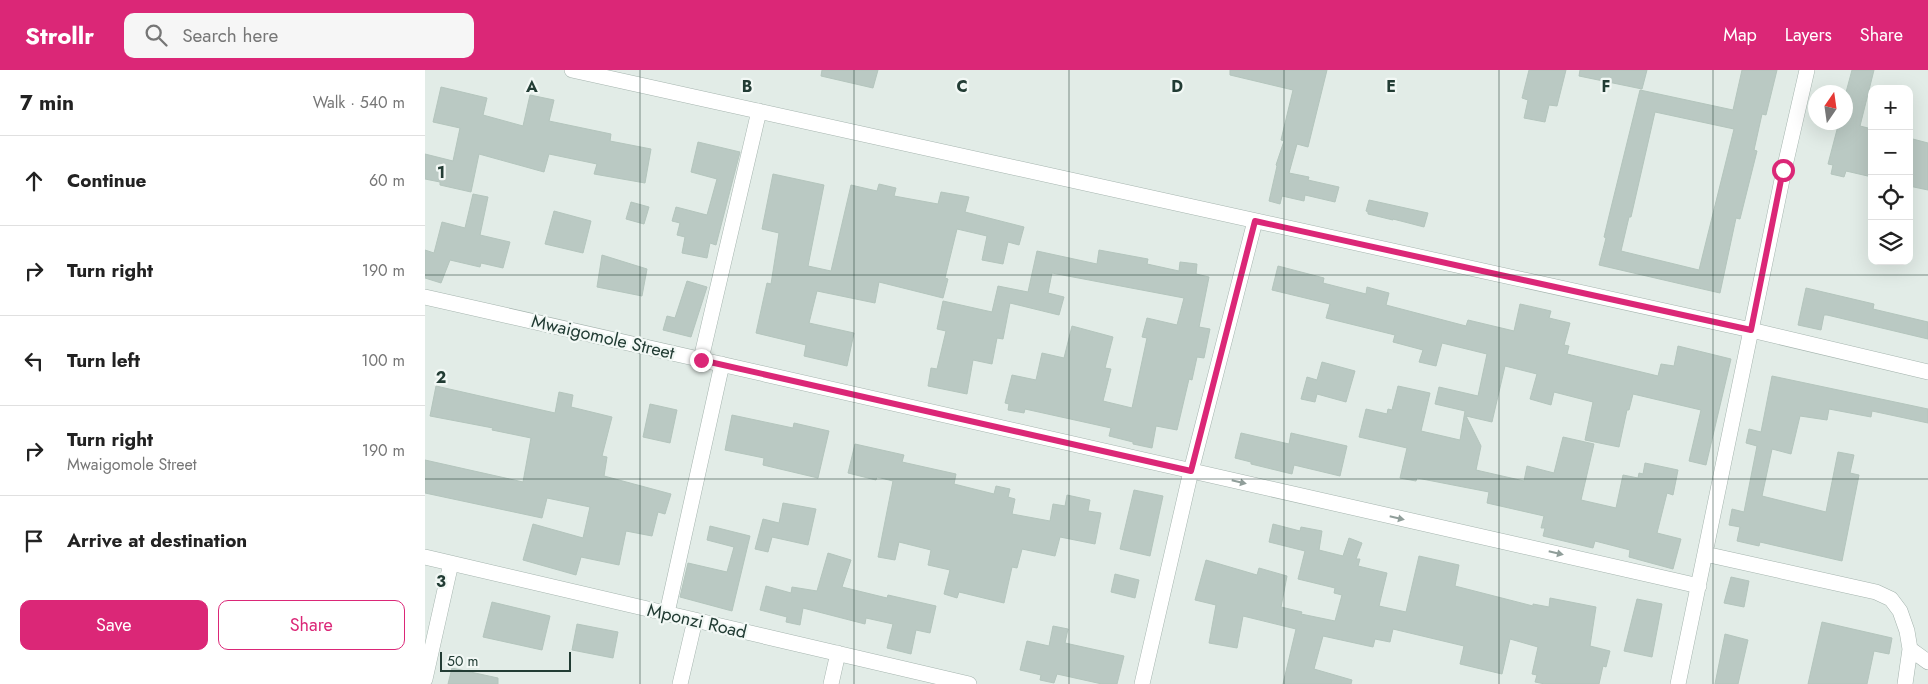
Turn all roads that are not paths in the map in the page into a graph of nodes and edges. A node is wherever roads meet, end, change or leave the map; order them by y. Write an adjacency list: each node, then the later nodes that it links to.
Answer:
1 (572, 70): 3 (street)
2 (1807, 70): 6 (street)
3 (759, 111): 4 (street); 7 (street)
4 (1255, 221): 6 (street); 10 (street)
5 (425, 296): 7 (street, Mwaigomole Street)
6 (1751, 330): 9 (street); 11 (street)
7 (701, 360): 8 (street, Mwaigomole Street)
8 (722, 364): 10 (street, Mwaigomole Street); 15 (street)
9 (1928, 372)
10 (1191, 471): 14 (street, Mwaigomole Street, one-way to 14); 24 (street)
11 (1705, 554): 14 (street); 17 (street)
12 (425, 557): 13 (street, Mponzi Road)
13 (451, 563): 15 (street, Mponzi Road); 20 (street)
14 (1699, 586): 25 (street)
15 (667, 614): 16 (street, Mponzi Road)
16 (695, 620): 18 (street, Mponzi Road); 21 (street)
17 (1911, 649): 19 (street); 26 (street)
18 (838, 653): 22 (street); 23 (street, Mponzi Road)
19 (1928, 662)
20 (425, 680)
21 (680, 684)
22 (831, 684)
23 (969, 684)
24 (1142, 684)
25 (1678, 684)
26 (1905, 684)

